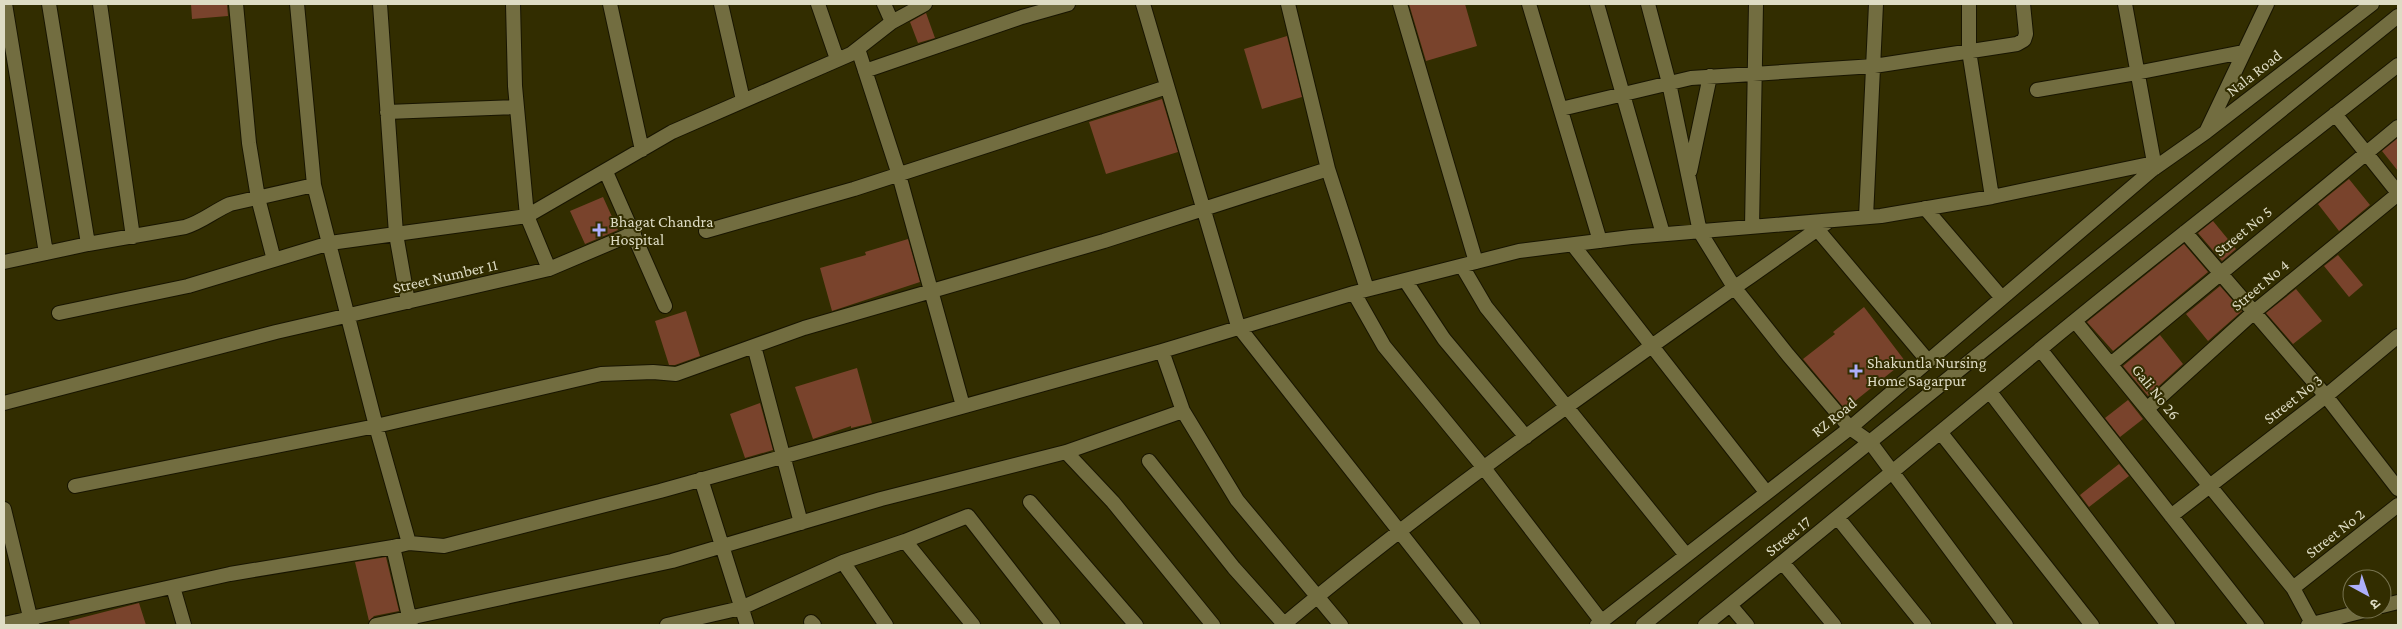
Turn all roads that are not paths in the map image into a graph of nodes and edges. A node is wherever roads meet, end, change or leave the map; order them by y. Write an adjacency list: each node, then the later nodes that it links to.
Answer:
1 (5, 4): 79 (street)
2 (49, 4): 77 (street)
3 (100, 4): 74 (street)
4 (236, 4): 60 (street)
5 (297, 4): 57 (street)
6 (380, 4): 46 (street)
7 (514, 4): 44 (street)
8 (610, 4): 50 (street)
9 (721, 4): 43 (street)
10 (818, 4): 32 (street)
11 (884, 4): 28 (street)
12 (925, 4): 28 (street)
13 (1068, 4): 35 (street)
14 (1143, 4): 40 (street)
15 (1288, 4): 53 (street)
16 (1400, 4): 82 (street)
17 (1529, 4): 45 (street)
18 (1597, 4): 42 (street)
19 (1648, 4): 39 (street)
20 (1756, 4): 37 (street)
21 (1876, 4): 34 (street)
22 (1969, 4): 30 (street)
23 (2023, 4): 30 (street)
24 (2125, 4): 36 (street)
25 (2266, 4): 31 (street)
26 (2372, 4): 49 (street, Nala Road)
27 (2398, 16): 116 (street)
28 (892, 22): 29 (street)
29 (858, 49): 32 (street); 35 (street)
30 (1969, 51): 34 (street); 59 (street)
31 (2242, 52): 36 (street); 49 (street)
32 (838, 59): 43 (street)
33 (2398, 65): 47 (street, Street 17)
34 (1874, 66): 37 (street); 64 (street)
35 (865, 71): 55 (street)
36 (2136, 73): 41 (street); 52 (street)
37 (1755, 74): 38 (street); 66 (street)
38 (1710, 76): 39 (street); 56 (street)
39 (1669, 83): 42 (street); 56 (street)
40 (1167, 87): 55 (street); 61 (street)
41 (2037, 90)
42 (1623, 94): 45 (street); 73 (street)
43 (744, 100): 50 (street)
44 (517, 107): 46 (street); 63 (street)
45 (1560, 109): 75 (street)
46 (387, 112): 72 (street)
47 (2335, 114): 51 (street, Street No 4); 70 (street, Street 17)
48 (2398, 127): 51 (street, Street No 5)
49 (2206, 132): 52 (street, Nala Road)
50 (642, 150): 54 (street)
51 (2366, 153): 58 (street, Street No 4); 85 (street, Street No 5)
52 (2154, 166): 59 (street); 90 (street, RZ Road)
53 (1328, 169): 61 (street); 89 (street)
54 (606, 172): 63 (street); 71 (street)
55 (899, 175): 68 (street); 88 (street)
56 (1689, 177): 69 (street)
57 (314, 185): 60 (street); 76 (street)
58 (2398, 194): 93 (street, Street No 4)
59 (1992, 197): 62 (street)
60 (258, 198): 74 (street); 80 (street)
61 (1205, 208): 88 (street); 97 (street)
62 (1925, 208): 64 (street); 90 (street)
63 (527, 216): 72 (street); 84 (street)
64 (1866, 217): 65 (street)
65 (1829, 220): 66 (street); 67 (street)
66 (1752, 227): 69 (street)
67 (1817, 229): 87 (street); 103 (street)
68 (706, 231)
69 (1700, 232): 73 (street); 87 (street)
70 (2185, 232): 85 (street); 96 (street, Street 17)
71 (634, 233): 84 (street, Street Number 11); 92 (street)
72 (396, 234): 76 (street); 91 (street)
73 (1663, 234): 75 (street)
74 (133, 237): 77 (street)
75 (1600, 241): 78 (street)
76 (330, 243): 80 (street); 95 (street)
77 (88, 244): 79 (street)
78 (1573, 245): 82 (street); 100 (street)
79 (46, 253): 81 (street)
80 (274, 260): 94 (street)
81 (4, 262)
82 (1476, 262): 83 (street)
83 (1462, 266): 86 (street); 109 (street)
84 (550, 269): 91 (street, Street Number 11)
85 (2220, 273): 93 (street); 104 (street, Street No 5)
86 (1405, 280): 89 (street); 115 (street)
87 (1734, 287): 100 (street); 113 (street)
88 (931, 291): 99 (street); 108 (street)
89 (1360, 291): 97 (street); 120 (street)
90 (2002, 298): 103 (street, RZ Road)
91 (408, 302): 95 (street, Street Number 11)
92 (665, 306)
93 (2254, 312): 106 (street); 110 (street, Street No 4)
94 (59, 313)
95 (348, 316): 107 (street, Street Number 11); 112 (street)
96 (2075, 321): 101 (street, Street 17); 104 (street, Gali No 26)
97 (1238, 326): 102 (street); 133 (street)
98 (2398, 336): 106 (street, Street No 3)
99 (754, 346): 112 (street); 118 (street)
100 (1652, 346): 109 (street); 126 (street)
101 (2040, 350): 105 (street, Street 17); 130 (street)
102 (1162, 351): 108 (street); 111 (street)
103 (1928, 361): 113 (street, RZ Road)
104 (2111, 364): 110 (street, Gali No 26)
105 (1990, 392): 114 (street, Street 17); 170 (street)
106 (2326, 396): 124 (street, Street No 3); 125 (street)
107 (4, 402)
108 (963, 406): 118 (street)
109 (1565, 407): 115 (street); 138 (street)
110 (2148, 408): 124 (street, Gali No 26)
111 (1183, 411): 117 (street); 143 (street)
112 (376, 426): 123 (street); 135 (street)
113 (1850, 428): 116 (street); 126 (street, RZ Road)
114 (1940, 433): 121 (street, Street 17); 169 (street)
115 (1526, 437): 120 (street)
116 (1870, 442): 121 (street); 163 (street)
117 (1066, 452): 132 (street); 159 (street)
118 (784, 456): 122 (street); 132 (street)
119 (1149, 461): 160 (street)
120 (1484, 468): 133 (street); 149 (street)
121 (1893, 473): 131 (street, Street 17); 168 (street)
122 (701, 480): 135 (street); 136 (street)
123 (75, 486)
124 (2208, 487): 130 (street, Street No 3); 142 (street)
125 (2398, 489)
126 (1766, 492): 138 (street, RZ Road)
127 (1030, 502): 158 (street)
128 (2398, 506): 142 (street, Street No 2)
129 (4, 509): 147 (street)
130 (2171, 516): 171 (street)
131 (1838, 518): 140 (street, Street 17); 167 (street)
132 (801, 523): 136 (street)
133 (1400, 532): 143 (street); 162 (street)
134 (906, 541): 139 (street); 156 (street); 157 (street)
135 (409, 543): 137 (street)
136 (723, 546): 145 (street); 148 (street)
137 (393, 547): 141 (street); 148 (street)
138 (1686, 555): 149 (street, RZ Road)
139 (843, 562): 145 (street); 155 (street)
140 (1783, 563): 144 (street, Street 17); 166 (street)
141 (173, 587): 147 (street); 151 (street)
142 (2293, 588): 172 (street)
143 (1317, 596): 160 (street); 161 (street)
144 (1730, 605): 164 (street, Street 17); 165 (street)
145 (741, 608): 153 (street); 154 (street)
146 (2342, 617): 172 (street)
147 (31, 622): 150 (street)
148 (410, 622): 152 (street)
149 (1599, 623)
150 (4, 624)
151 (184, 625)
152 (376, 625)
153 (667, 625)
154 (747, 625)
155 (886, 625)
156 (973, 625)
157 (1054, 625)
158 (1136, 625)
159 (1212, 625)
160 (1283, 625)
161 (1341, 625)
162 (1473, 625)
163 (1644, 625)
164 (1705, 625)
165 (1747, 625)
166 (1834, 625)
167 (1924, 625)
168 (2006, 625)
169 (2092, 625)
170 (2168, 625)
171 (2257, 625)
172 (2311, 625)

